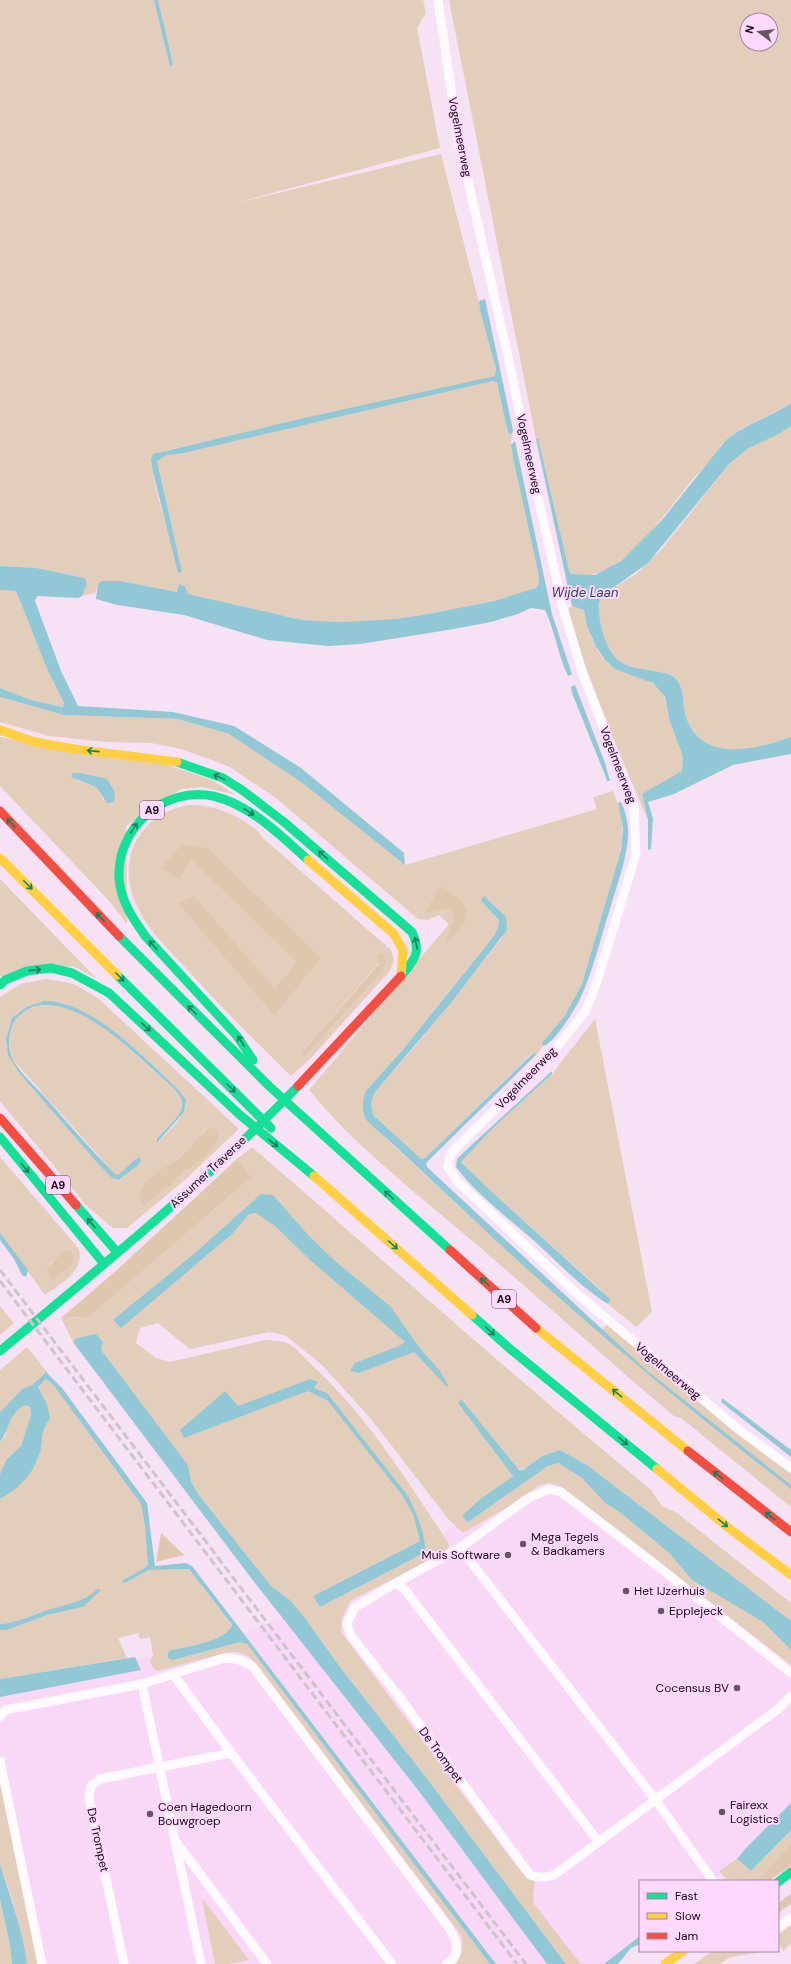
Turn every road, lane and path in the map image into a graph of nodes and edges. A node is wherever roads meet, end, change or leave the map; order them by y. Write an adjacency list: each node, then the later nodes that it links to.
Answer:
1 (438, 0): 14 (street, Vogelmeerweg)
2 (0, 730): 5 (main road, Assumer Traverse, one-way to 2)
3 (0, 811): 7 (main road, A9, one-way to 3)
4 (0, 858): 10 (main road, one-way to 10)
5 (401, 976): 7 (main road, A9, one-way to 5); 11 (main road, Assumer Traverse)
6 (0, 985): 10 (main road, one-way to 10)
7 (269, 1086): 15 (main road, A9, one-way to 7)
8 (0, 1118): 11 (main road, A9, one-way to 8)
9 (0, 1138): 12 (main road, A9, one-way to 12)
10 (343, 1200): 17 (main road, one-way to 17)
11 (117, 1252): 12 (main road, Assumer Traverse)
12 (104, 1264): 13 (main road, Assumer Traverse)
13 (0, 1351)
14 (791, 1468)
15 (791, 1532)
16 (460, 1548): 18 (street, De Trompet); 19 (street, De Trompet); 27 (street)
17 (791, 1575)
18 (396, 1582): 29 (street); 29 (street, De Trompet)
19 (791, 1673)
20 (173, 1674): 21 (street); 24 (street); 41 (street)
21 (142, 1684): 23 (street); 26 (street)
22 (791, 1696): 27 (street, De Trompet)
23 (0, 1717)
24 (231, 1754): 26 (street, De Trompet); 40 (street)
25 (0, 1761): 36 (street)
26 (160, 1769): 28 (street); 37 (street, De Trompet)
27 (655, 1799): 29 (street, De Trompet); 31 (street)
28 (175, 1840): 38 (street); 39 (street)
29 (598, 1841)
30 (791, 1872): 32 (main road)
31 (712, 1880)
32 (779, 1881)
33 (791, 1918): 34 (street)
34 (779, 1927)
35 (682, 1952): 42 (main road)
36 (42, 1964)
37 (124, 1964)
38 (201, 1964)
39 (267, 1964)
40 (392, 1964)
41 (446, 1964)
42 (665, 1964)

